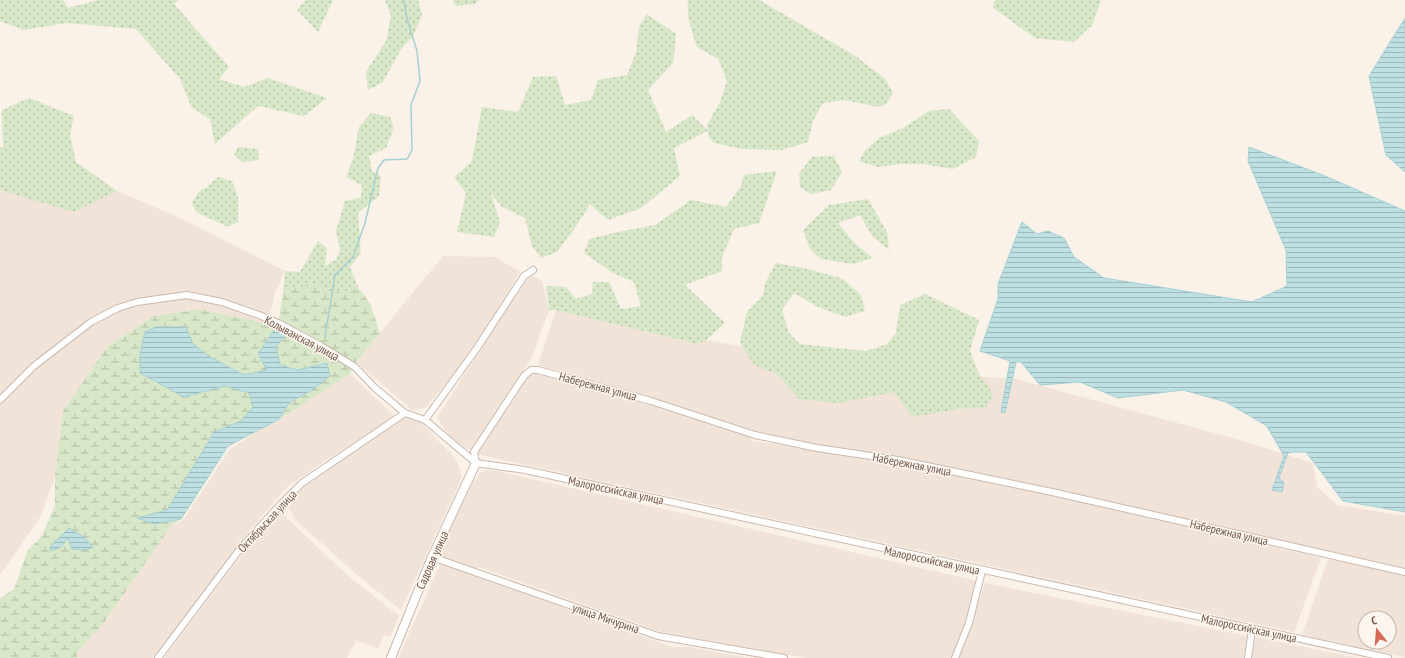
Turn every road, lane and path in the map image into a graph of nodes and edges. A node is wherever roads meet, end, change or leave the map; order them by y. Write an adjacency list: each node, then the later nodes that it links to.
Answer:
1 (533, 270): 4 (street)
2 (0, 400): 3 (street, Колыванская улица)
3 (405, 413): 4 (street); 10 (street, Октябрьская улица)
4 (425, 420): 5 (street)
5 (476, 463): 6 (street, Садовая улица); 7 (street, Малороссийская улица); 8 (street, Набережная улица)
6 (432, 558): 11 (street, Садовая улица); 12 (street, улица Мичурина)
7 (982, 571): 9 (street, Малороссийская улица); 13 (street)
8 (1405, 572)
9 (1252, 629): 14 (street); 15 (street, Малороссийская улица)
10 (158, 658)
11 (391, 658)
12 (784, 658)
13 (955, 658)
14 (1248, 658)
15 (1388, 658)

